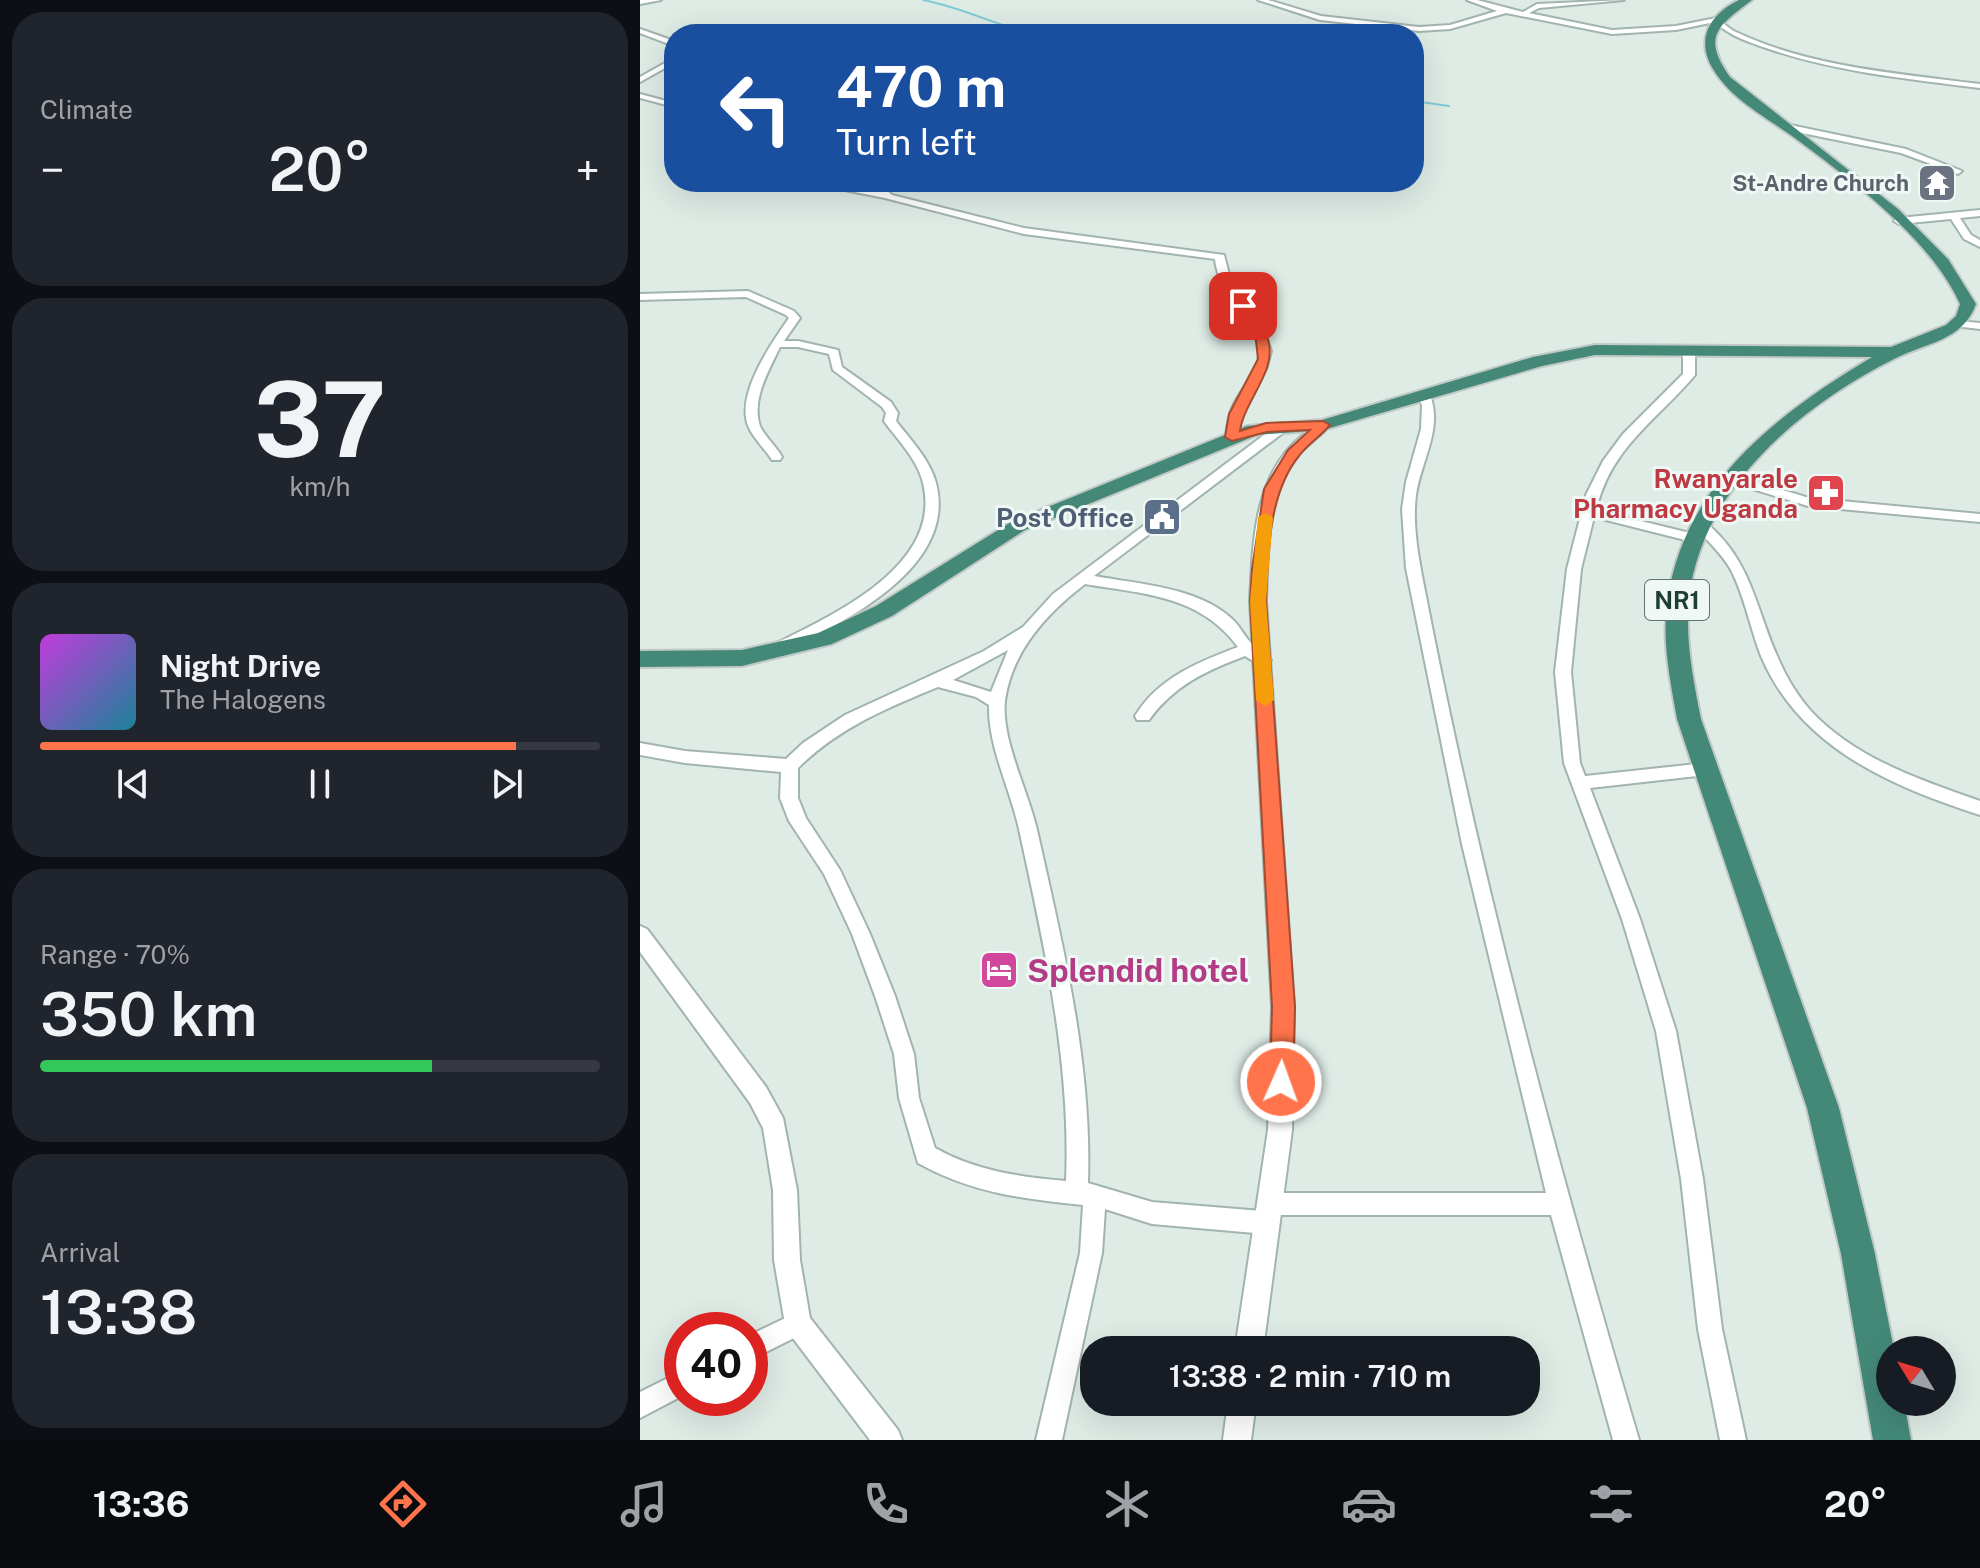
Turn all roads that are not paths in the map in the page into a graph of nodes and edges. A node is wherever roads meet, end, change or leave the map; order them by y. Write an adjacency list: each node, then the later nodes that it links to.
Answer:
1 (658, 0): 6 (street)
2 (1261, 0): 10 (street)
3 (1470, 0): 7 (street)
4 (1621, 0): 8 (street)
5 (1747, 0): 9 (highway)
6 (640, 2)
7 (1503, 11): 8 (street); 11 (street)
8 (1524, 13): 9 (street)
9 (1716, 20): 16 (street); 19 (highway, NR1)
10 (1374, 24)
11 (1424, 29)
12 (640, 31): 13 (street)
13 (664, 40)
14 (664, 66): 15 (street)
15 (640, 80)
16 (1980, 86)
17 (640, 96): 18 (street)
18 (664, 102)
19 (1790, 128): 20 (street); 26 (highway, NR1)
20 (1958, 171)
21 (862, 192): 23 (street)
22 (883, 192): 23 (street)
23 (889, 197): 36 (street)
24 (1980, 213): 25 (street)
25 (1955, 217): 26 (street); 27 (street)
26 (1899, 221): 29 (highway, NR1)
27 (1980, 244)
28 (640, 297): 30 (street)
29 (1969, 325): 32 (highway, NR1)
30 (776, 344): 37 (street); 44 (street)
31 (1689, 352): 32 (highway); 33 (highway); 39 (street)
32 (1894, 352): 38 (highway, NR1)
33 (1424, 395): 34 (highway); 57 (street)
34 (1323, 425): 35 (highway); 45 (street)
35 (1284, 426): 36 (highway); 42 (street)
36 (1232, 437): 44 (highway)
37 (776, 457)
38 (1728, 477): 40 (street); 41 (highway, NR1)
39 (1589, 512): 41 (street); 53 (street)
40 (1980, 518)
41 (1696, 531): 52 (highway, NR1); 54 (street)
42 (1082, 579): 43 (street); 45 (street)
43 (1025, 631): 47 (street); 48 (street)
44 (768, 654): 46 (highway)
45 (1254, 655): 49 (street); 58 (street)
46 (640, 659)
47 (938, 681): 48 (street); 51 (street)
48 (997, 702): 56 (street)
49 (1143, 716)
50 (640, 749): 51 (street)
51 (790, 766): 56 (street)
52 (1706, 769): 53 (street); 70 (highway, NR1)
53 (1580, 783): 69 (street)
54 (1980, 808)
55 (640, 935): 59 (street)
56 (1086, 1194): 58 (street); 66 (street)
57 (1560, 1204): 58 (street); 68 (street)
58 (1268, 1213): 60 (street)
59 (798, 1324): 61 (street); 65 (street)
60 (1251, 1336)
61 (768, 1339)
62 (664, 1393): 63 (street)
63 (640, 1406)
64 (1240, 1416): 67 (street)
65 (888, 1440)
66 (1049, 1440)
67 (1237, 1440)
68 (1626, 1440)
69 (1733, 1440)
70 (1892, 1440)

